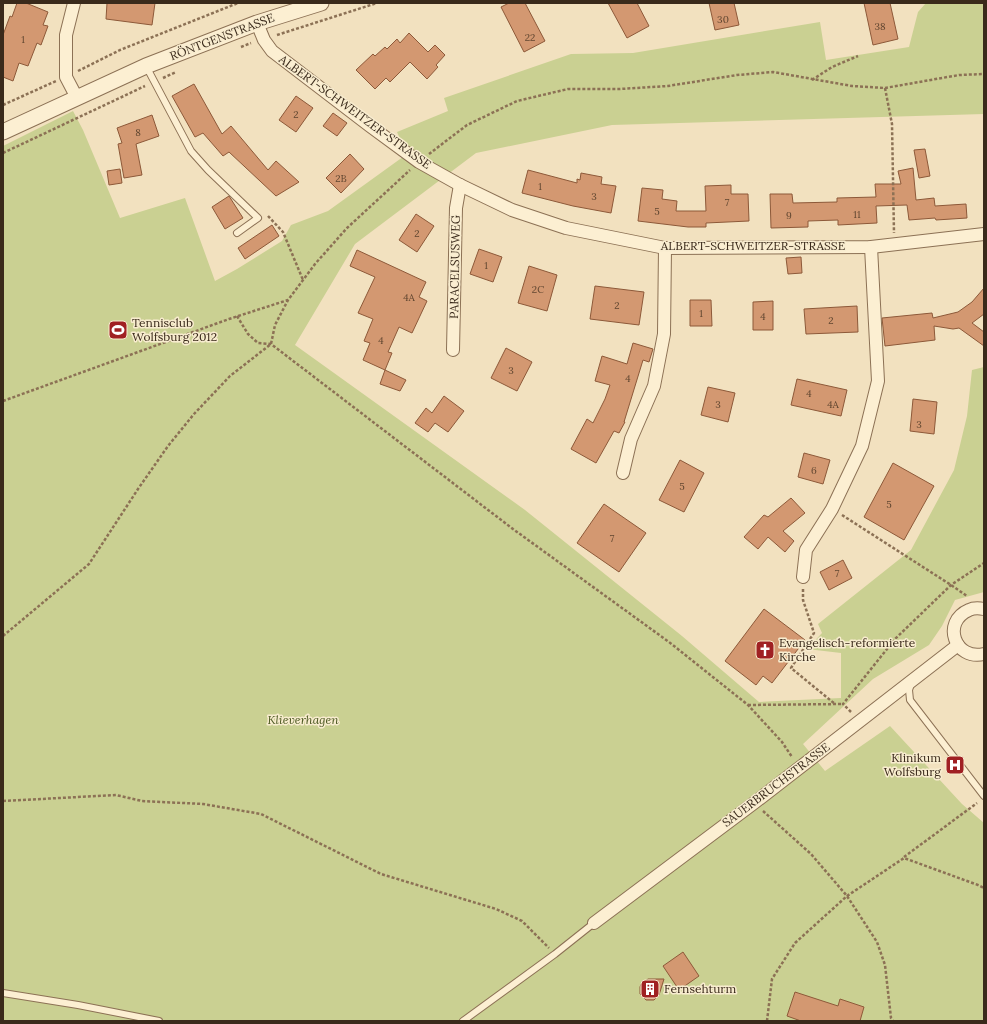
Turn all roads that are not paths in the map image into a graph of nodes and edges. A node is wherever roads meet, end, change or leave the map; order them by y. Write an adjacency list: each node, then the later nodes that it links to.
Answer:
1 (74, 3): 5 (street)
2 (321, 3): 3 (street, RÖNTGENSTRASSE)
3 (257, 23): 4 (street, RÖNTGENSTRASSE); 7 (street, ALBERT-SCHWEITZER-STRASSE)
4 (146, 66): 5 (street, RÖNTGENSTRASSE); 8 (lane)
5 (77, 98): 6 (street, RÖNTGENSTRASSE)
6 (3, 132)
7 (460, 184): 11 (street, ALBERT-SCHWEITZER-STRASSE); 12 (street, PARACELSUSWEG)
8 (237, 233)
9 (984, 234): 10 (street, ALBERT-SCHWEITZER-STRASSE)
10 (871, 247): 11 (street, ALBERT-SCHWEITZER-STRASSE); 14 (street)
11 (665, 248): 13 (street)
12 (453, 350)
13 (623, 473)
14 (803, 577)
15 (984, 609): 16 (street)
16 (958, 645): 17 (street); 18 (street, SAUERBRUCHSTRASSE)
17 (984, 654)
18 (914, 680): 19 (lane); 20 (street, SAUERBRUCHSTRASSE)
19 (984, 796)
20 (594, 923): 23 (lane)
21 (3, 993): 22 (lane)
22 (159, 1021)
23 (463, 1021)

